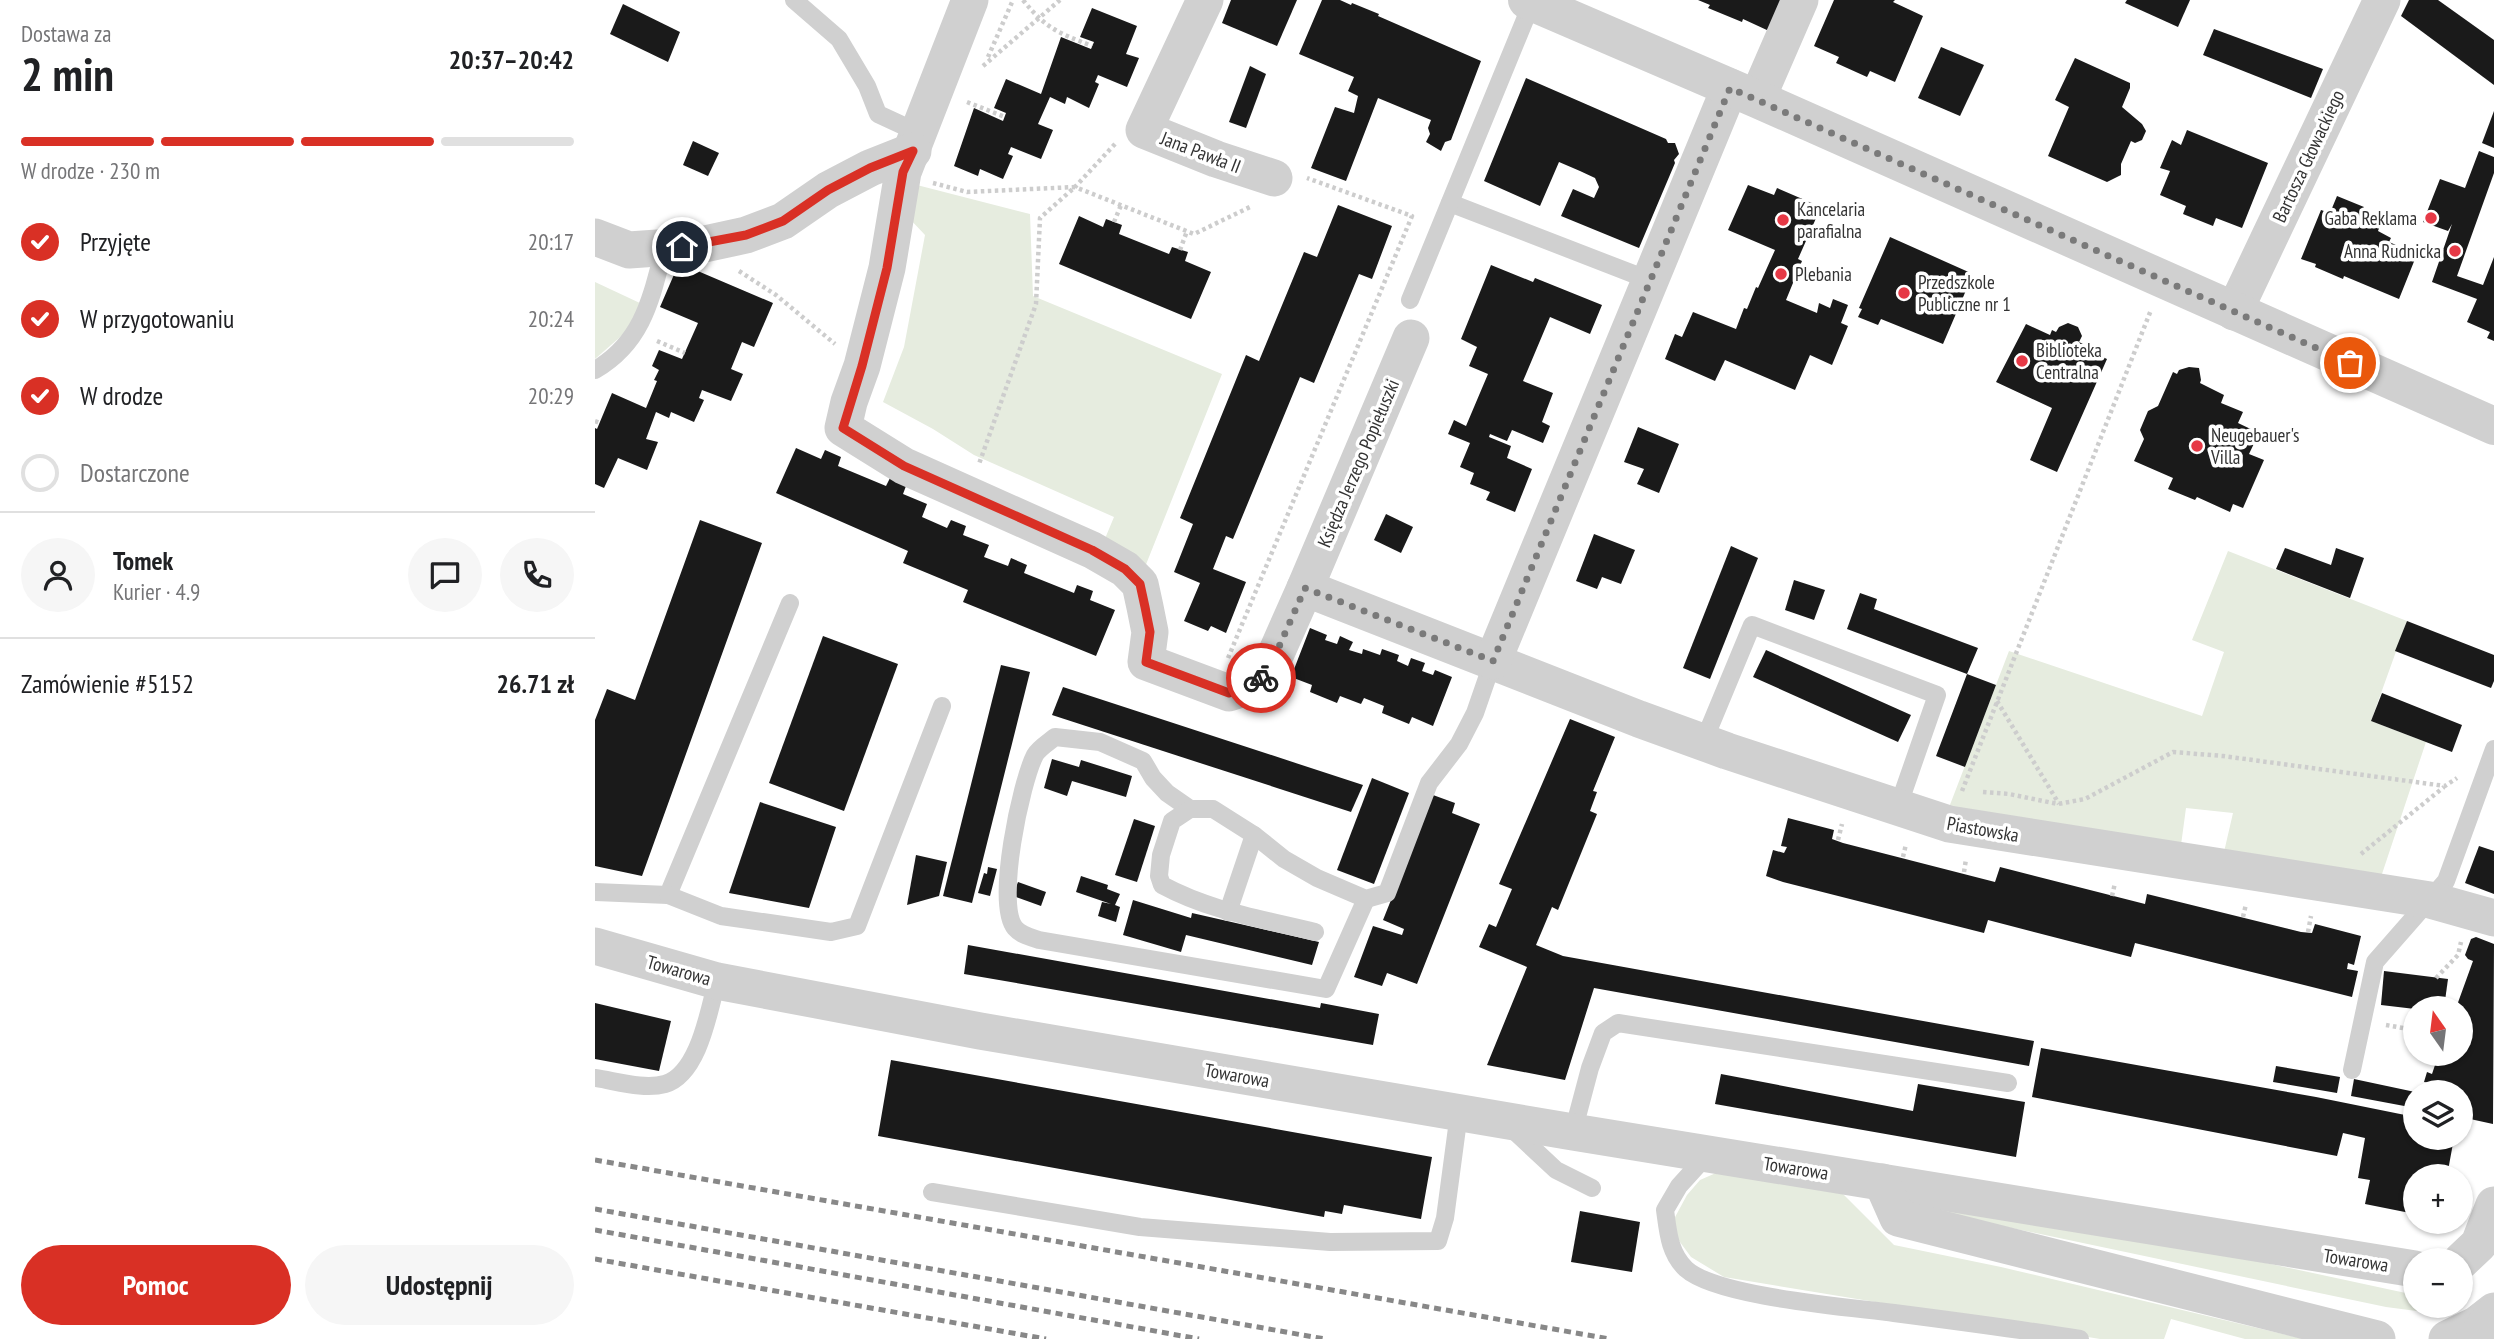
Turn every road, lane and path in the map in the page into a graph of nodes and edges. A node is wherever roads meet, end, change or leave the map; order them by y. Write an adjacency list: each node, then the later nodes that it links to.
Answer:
1 (794, 0): 15 (lane)
2 (970, 0): 15 (street)
3 (1013, 0): 10 (path)
4 (1023, 0): 9 (path)
5 (1205, 0): 17 (street, Jana Pawła II)
6 (1800, 0): 11 (street)
7 (2382, 0): 28 (street, Bartosza Głowackiego)
8 (1531, 1): 11 (street); 18 (lane)
9 (1092, 46)
10 (984, 65)
11 (1743, 93): 25 (street); 28 (street)
12 (961, 100): 13 (path)
13 (1005, 117)
14 (1122, 137): 16 (path)
15 (911, 152): 16 (path); 23 (street); 30 (street)
16 (1075, 187): 19 (path); 33 (path)
17 (1277, 188): 21 (path); 37 (path)
18 (1450, 203): 25 (lane); 26 (lane)
19 (1121, 205): 20 (path); 21 (path)
20 (1114, 222)
21 (1187, 231): 24 (path)
22 (595, 237): 23 (street)
23 (682, 247): 30 (path); 31 (lane)
24 (1181, 250)
25 (1649, 280): 36 (street)
26 (1410, 300)
27 (2151, 310): 38 (path)
28 (2234, 312): 32 (street)
29 (1411, 338): 34 (street, Księdza Jerzego Popiełuszki)
30 (862, 366): 33 (street, Księdza Jerzego Popiełuszki)
31 (595, 370)
32 (2494, 426)
33 (969, 494): 34 (street, Księdza Jerzego Popiełuszki)
34 (1305, 588): 36 (street)
35 (790, 603): 50 (lane)
36 (1493, 661): 40 (street, Piastowska); 51 (lane)
37 (1226, 662)
38 (1997, 700): 43 (path); 43 (path)
39 (943, 706): 50 (lane)
40 (1703, 743): 44 (street, Piastowska); 44 (lane)
41 (2492, 753): 42 (path); 52 (lane)
42 (2445, 786): 43 (path); 48 (path)
43 (2059, 804): 47 (path)
44 (1898, 807): 47 (street, Piastowska)
45 (1190, 809): 46 (lane); 51 (lane); 53 (lane)
46 (1254, 835): 51 (lane); 53 (lane)
47 (2080, 846): 48 (street, Piastowska)
48 (2324, 884): 52 (street, Piastowska)
49 (595, 892): 50 (lane)
50 (668, 895)
51 (1366, 899)
52 (2430, 900): 54 (street, Piastowska); 59 (lane)
53 (1228, 912): 55 (lane)
54 (2481, 915): 57 (path)
55 (1315, 932)
56 (595, 946): 58 (street, Towarowa)
57 (2436, 978)
58 (717, 981): 60 (lane); 62 (street, Towarowa)
59 (2352, 1070)
60 (595, 1078)
61 (2008, 1083): 64 (lane)
62 (1459, 1113): 63 (street, Towarowa); 68 (lane)
63 (1503, 1121): 64 (street, Towarowa); 67 (lane)
64 (1573, 1132): 65 (street, Towarowa)
65 (1708, 1154): 66 (street, Towarowa); 73 (lane)
66 (1882, 1182): 71 (street, Towarowa); 74 (street)
67 (1592, 1188)
68 (932, 1192)
69 (2494, 1205): 70 (street)
70 (2473, 1250)
71 (2403, 1267)
72 (2494, 1313): 75 (street); 76 (street)
73 (2080, 1339)
74 (2376, 1339)
75 (2447, 1339)
76 (2475, 1339)

